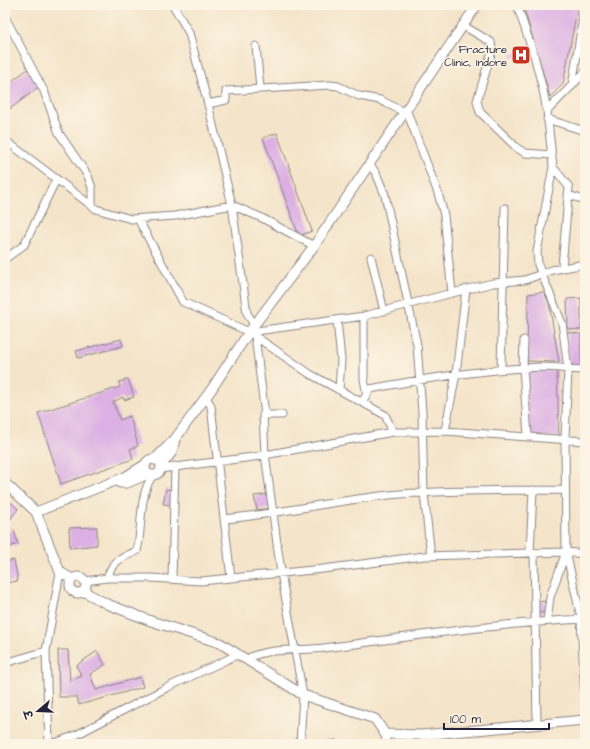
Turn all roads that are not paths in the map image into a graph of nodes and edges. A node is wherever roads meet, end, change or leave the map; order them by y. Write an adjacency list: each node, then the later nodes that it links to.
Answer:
1 (173, 5): 11 (street)
2 (477, 5): 6 (main road)
3 (517, 5): 13 (street)
4 (585, 5): 9 (street)
5 (5, 17): 24 (street)
6 (462, 25): 12 (main road); 17 (street)
7 (256, 46): 10 (street)
8 (585, 72): 9 (street)
9 (572, 86): 13 (street)
10 (260, 88): 11 (street); 12 (street)
11 (208, 104): 23 (street)
12 (405, 111): 18 (main road); 35 (street)
13 (548, 111): 14 (street)
14 (547, 119): 15 (street); 17 (street)
15 (585, 131)
16 (5, 140): 20 (street)
17 (552, 155): 19 (street)
18 (369, 164): 27 (main road); 36 (street)
19 (553, 167): 21 (street); 32 (street)
20 (56, 180): 24 (street); 29 (street)
21 (568, 195): 22 (street); 31 (street)
22 (585, 200)
23 (232, 205): 26 (street); 27 (street); 40 (street)
24 (92, 206): 26 (street)
25 (505, 208): 33 (street)
26 (138, 219): 40 (street)
27 (314, 246): 40 (main road)
28 (370, 257): 37 (street)
29 (5, 259)
30 (585, 264): 31 (street)
31 (562, 267): 32 (street)
32 (541, 273): 33 (street); 44 (street)
33 (503, 282): 34 (street); 43 (street)
34 (466, 290): 35 (street); 46 (street)
35 (452, 293): 36 (street)
36 (407, 304): 37 (street); 47 (street)
37 (384, 311): 38 (street)
38 (364, 316): 39 (street); 49 (street)
39 (337, 320): 40 (street); 48 (street)
40 (253, 331): 48 (street); 50 (main road); 53 (street)
41 (524, 340): 42 (street)
42 (523, 368): 43 (street); 44 (street); 57 (street)
43 (501, 369): 46 (street)
44 (568, 369): 45 (street); 58 (street)
45 (585, 370)
46 (456, 374): 47 (street); 54 (street)
47 (419, 380): 49 (street); 56 (street)
48 (339, 390): 51 (street)
49 (367, 395): 51 (street)
50 (206, 397): 61 (street); 62 (main road)
51 (362, 402): 55 (street)
52 (263, 415): 60 (street)
53 (282, 415)
54 (445, 431): 56 (street); 57 (street)
55 (392, 432): 56 (street); 60 (street)
56 (421, 432): 69 (street)
57 (528, 436): 58 (street)
58 (565, 438): 59 (street); 68 (street)
59 (585, 441)
60 (266, 454): 61 (street); 71 (street)
61 (218, 462): 63 (street); 72 (street)
62 (155, 465): 63 (street); 64 (main road); 64 (main road); 66 (main road)
63 (176, 466): 82 (street)
64 (150, 474): 66 (main road); 79 (street)
65 (5, 483): 70 (main road)
66 (106, 484): 70 (main road)
67 (533, 490): 68 (street); 69 (street); 74 (street)
68 (565, 490): 73 (street)
69 (424, 494): 71 (street); 76 (street)
70 (36, 512): 77 (main road)
71 (273, 513): 72 (street); 78 (street)
72 (225, 519): 80 (street)
73 (566, 552): 74 (street); 75 (street); 85 (street); 86 (street)
74 (532, 553): 76 (street); 87 (street)
75 (585, 554)
76 (431, 556): 78 (street)
77 (60, 572): 81 (main road); 88 (street)
78 (281, 574): 80 (street); 89 (street)
79 (107, 578): 82 (street); 83 (street)
80 (231, 578): 82 (street)
81 (72, 579): 83 (main road); 84 (main road)
82 (172, 579)
83 (85, 581): 84 (main road)
84 (83, 591): 90 (main road)
85 (583, 619): 86 (street); 93 (street)
86 (547, 621): 87 (street)
87 (534, 622): 89 (street); 95 (street)
88 (46, 651): 91 (street); 97 (street)
89 (295, 651): 90 (street); 92 (street)
90 (243, 657): 92 (main road); 98 (street)
91 (5, 663)
92 (303, 695): 96 (main road); 99 (street)
93 (585, 698)
94 (585, 720): 95 (main road)
95 (537, 724): 96 (main road)
96 (385, 734): 100 (street)
97 (49, 744)
98 (53, 744)
99 (300, 744)
100 (386, 744)

